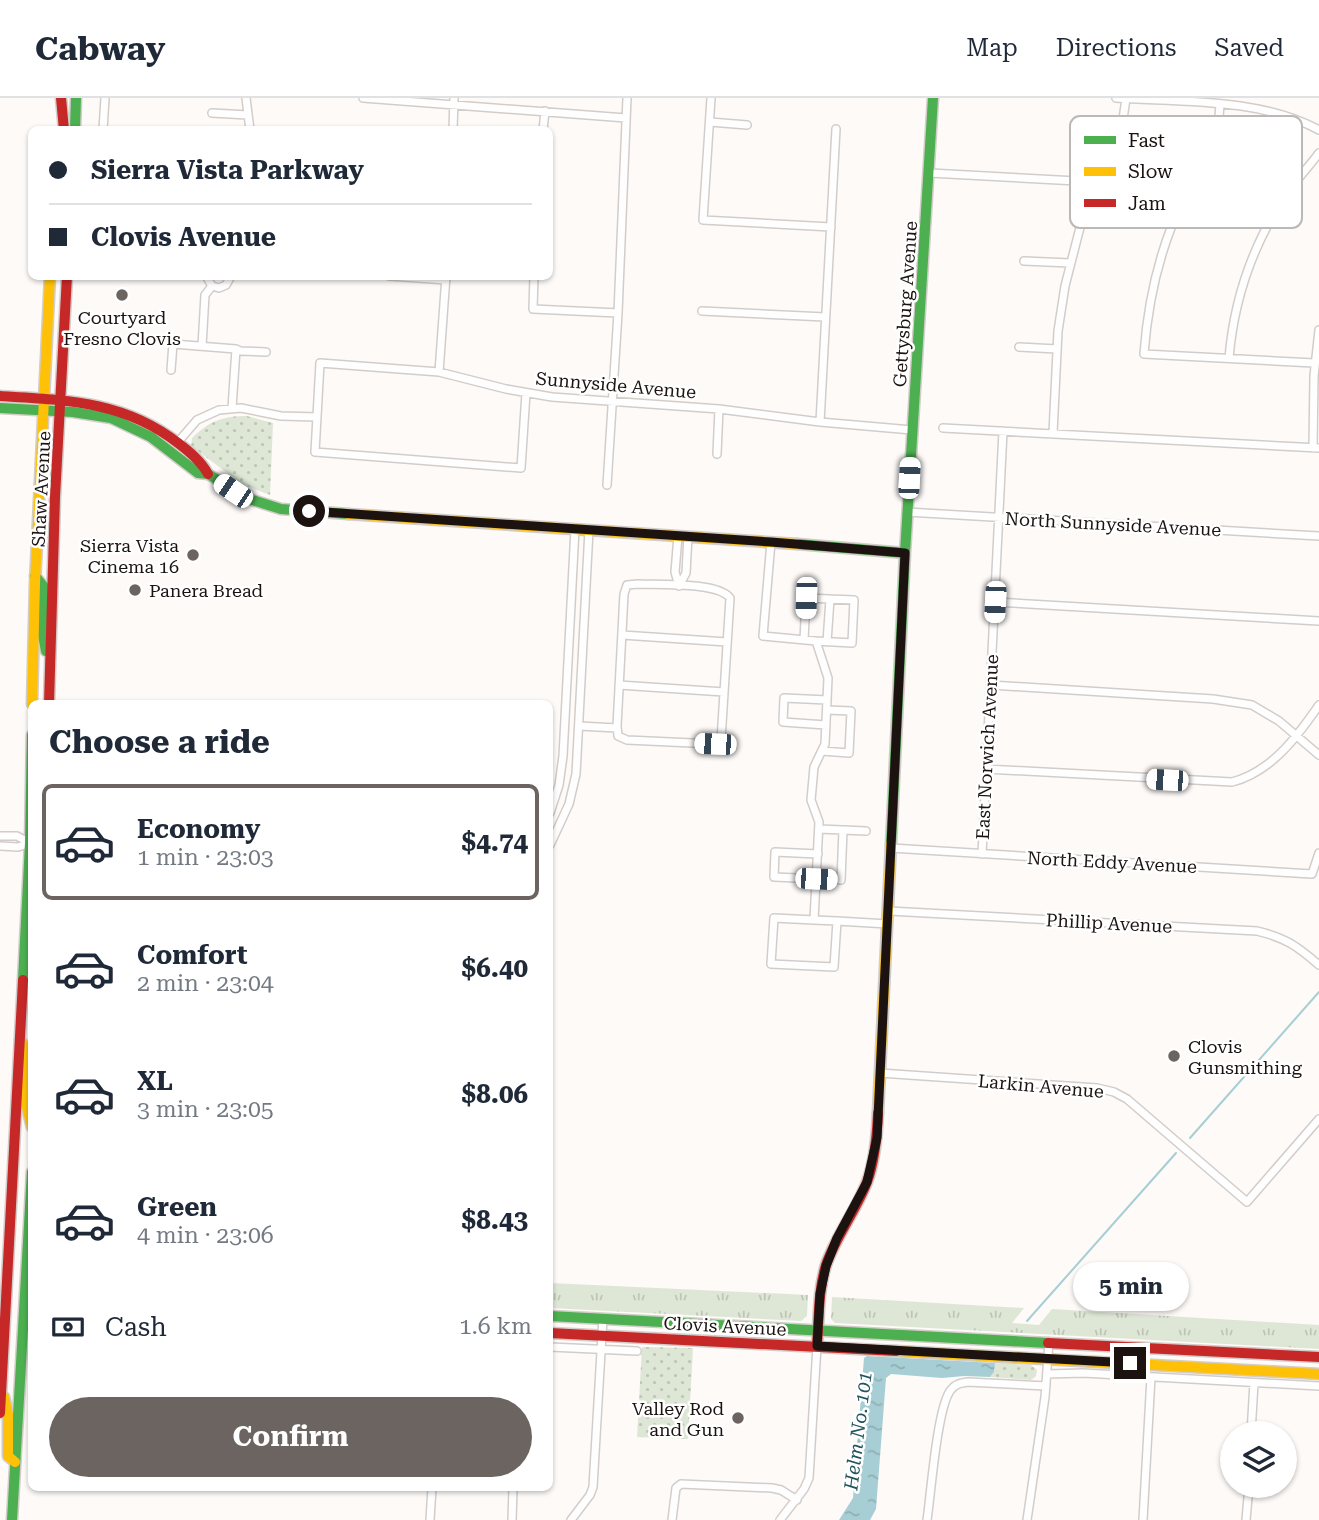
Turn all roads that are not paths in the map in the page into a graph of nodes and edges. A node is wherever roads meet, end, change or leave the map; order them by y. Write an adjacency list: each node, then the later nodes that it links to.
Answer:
1 (60, 98): 22 (main road); 23 (main road)
2 (76, 98): 24 (main road)
3 (105, 98): 25 (street)
4 (246, 98): 15 (street)
5 (363, 98): 11 (street)
6 (627, 98): 18 (street)
7 (710, 98): 19 (street)
8 (933, 98): 32 (main road, Gettysburg Avenue)
9 (1116, 98): 10 (street)
10 (1126, 99): 12 (street)
11 (454, 102): 13 (street); 27 (street)
12 (1220, 104): 16 (street); 17 (street)
13 (545, 111): 18 (street); 28 (street)
14 (212, 113): 15 (street)
15 (248, 115): 26 (street)
16 (1218, 116)
17 (1286, 116)
18 (626, 118): 50 (street)
19 (710, 122): 21 (street); 35 (street)
20 (1302, 123): 30 (street)
21 (747, 125)
22 (57, 126)
23 (64, 126)
24 (75, 126)
25 (103, 126)
26 (249, 126)
27 (453, 126)
28 (544, 126)
29 (836, 129): 35 (street)
30 (1319, 130)
31 (1319, 153): 33 (street)
32 (930, 173): 34 (street); 77 (main road, Gettysburg Avenue)
33 (1302, 174)
34 (1070, 181)
35 (831, 227): 51 (street)
36 (1080, 228): 40 (street)
37 (1172, 228): 59 (street)
38 (1268, 228): 59 (street)
39 (1024, 261): 40 (street)
40 (1070, 263): 57 (street)
41 (50, 280): 65 (main road, Shaw Avenue)
42 (60, 280): 52 (main road)
43 (67, 280): 52 (main road, Shaw Avenue)
44 (208, 280): 48 (street)
45 (229, 280): 48 (street)
46 (446, 280): 62 (street)
47 (534, 280): 50 (street)
48 (212, 286): 54 (street)
49 (702, 311): 51 (street)
50 (618, 313): 67 (street)
51 (825, 317): 75 (street)
52 (64, 321): 66 (main road, Shaw Avenue)
53 (1319, 330): 60 (street)
54 (202, 346): 56 (street); 61 (street)
55 (1019, 347): 57 (street)
56 (236, 349): 58 (street); 69 (street)
57 (1057, 349): 79 (street)
58 (266, 352)
59 (1229, 358): 60 (street)
60 (1314, 363): 81 (street)
61 (172, 370)
62 (439, 372): 63 (street, Sunnyside Avenue); 73 (street, Sunnyside Avenue)
63 (526, 393): 67 (street, Sunnyside Avenue); 73 (street)
64 (0, 396): 65 (main road)
65 (44, 399): 66 (main road); 71 (main road, Shaw Avenue)
66 (60, 400): 72 (main road, Shaw Avenue); 80 (main road)
67 (612, 401): 70 (street, Sunnyside Avenue); 84 (street)
68 (0, 408): 71 (main road)
69 (232, 408): 73 (street); 80 (street)
70 (719, 408): 75 (street, Sunnyside Avenue); 82 (street)
71 (43, 410): 72 (main road); 93 (main road, Shaw Avenue)
72 (60, 411): 74 (main road); 103 (main road, Shaw Avenue)
73 (317, 417)
74 (111, 418): 80 (main road); 83 (main road)
75 (820, 422): 77 (street, Sunnyside Avenue)
76 (943, 428): 78 (street)
77 (912, 430): 85 (main road, Gettysburg Avenue)
78 (1003, 431): 79 (street); 86 (street, East Norwich Avenue)
79 (1053, 433): 81 (street)
80 (178, 442): 83 (main road)
81 (1316, 448)
82 (717, 454)
83 (208, 474): 87 (main road)
84 (607, 485)
85 (907, 512): 86 (street, North Sunnyside Avenue); 92 (main road, Gettysburg Avenue)
86 (999, 517): 90 (street, North Sunnyside Avenue); 96 (street, East Norwich Avenue)
87 (575, 529): 88 (main road); 119 (street)
88 (589, 530): 89 (main road); 113 (street)
89 (683, 536): 91 (main road); 94 (street)
90 (1319, 536)
91 (771, 542): 92 (main road); 99 (street)
92 (905, 553): 128 (main road, Gettysburg Avenue)
93 (35, 576): 103 (main road); 107 (main road, Shaw Avenue)
94 (679, 586): 98 (street); 101 (street)
95 (830, 599): 99 (street); 102 (street); 102 (street)
96 (995, 602): 97 (street); 105 (street, East Norwich Avenue)
97 (1319, 621)
98 (622, 635): 101 (street); 104 (street)
99 (804, 640): 100 (street)
100 (816, 641): 102 (street); 109 (street)
101 (727, 642): 106 (street)
102 (827, 642)
103 (50, 667): 108 (main road, Shaw Avenue)
104 (619, 685): 106 (street); 114 (street)
105 (991, 685): 115 (street); 118 (street, East Norwich Avenue)
106 (724, 692): 114 (street)
107 (32, 700)
108 (49, 700)
109 (827, 700): 111 (street); 112 (street)
110 (1319, 705): 115 (street)
111 (827, 710): 112 (street); 116 (street)
112 (826, 725): 116 (street)
113 (579, 726): 114 (street); 124 (street)
114 (617, 728)
115 (1296, 734): 117 (street); 118 (street)
116 (822, 751): 120 (street)
117 (1319, 755)
118 (986, 769): 131 (street, East Norwich Avenue)
119 (553, 804)
120 (819, 829): 121 (street); 130 (street)
121 (843, 830): 122 (street); 132 (street)
122 (866, 831)
123 (0, 836): 125 (street)
124 (553, 839)
125 (28, 842)
126 (28, 844): 127 (street)
127 (0, 846)
128 (891, 848): 131 (street, North Eddy Avenue); 134 (main road)
129 (1319, 853): 131 (street, North Eddy Avenue)
130 (818, 854): 132 (street); 132 (street)
131 (982, 854)
132 (816, 879): 135 (street)
133 (28, 897): 139 (main road)
134 (889, 911): 137 (main road); 138 (street, Phillip Avenue)
135 (814, 920): 136 (street); 136 (street)
136 (837, 921): 137 (street)
137 (888, 924): 140 (main road)
138 (1319, 965)
139 (20, 1040): 141 (main road); 143 (main road)
140 (880, 1073): 142 (street, Larkin Avenue); 149 (main road)
141 (28, 1111)
142 (1319, 1119)
143 (3, 1283): 144 (main road); 145 (main road)
144 (28, 1285)
145 (3, 1302): 146 (main road); 163 (main road)
146 (28, 1304): 168 (main road)
147 (553, 1316): 148 (main road, Clovis Avenue)
148 (603, 1318): 149 (main road, Clovis Avenue); 151 (street)
149 (818, 1330): 152 (main road, Clovis Avenue); 153 (main road)
150 (553, 1333): 151 (main road, Clovis Avenue)
151 (601, 1335): 153 (main road, Clovis Avenue); 155 (street)
152 (1049, 1342): 157 (main road, Clovis Avenue); 158 (street)
153 (817, 1346): 158 (main road, Clovis Avenue); 173 (street)
154 (553, 1347): 155 (street)
155 (601, 1349): 156 (street); 178 (street)
156 (637, 1351)
157 (1319, 1357)
158 (1048, 1359): 159 (street); 160 (main road, Clovis Avenue)
159 (1047, 1374): 161 (street); 164 (street)
160 (1319, 1374)
161 (1151, 1377): 162 (street); 183 (street)
162 (1254, 1383): 165 (street); 167 (street)
163 (1, 1384): 166 (main road); 168 (main road)
164 (1046, 1386): 181 (street); 182 (street)
165 (1319, 1386)
166 (0, 1413)
167 (1252, 1421)
168 (15, 1462): 175 (main road)
169 (0, 1463): 174 (main road)
170 (432, 1491): 176 (street)
171 (513, 1491): 177 (street)
172 (1248, 1498): 184 (street)
173 (797, 1500): 179 (street); 180 (street)
174 (5, 1520)
175 (12, 1520)
176 (430, 1520)
177 (512, 1520)
178 (571, 1520)
179 (672, 1520)
180 (780, 1520)
181 (927, 1520)
182 (1027, 1520)
183 (1143, 1520)
184 (1246, 1520)

